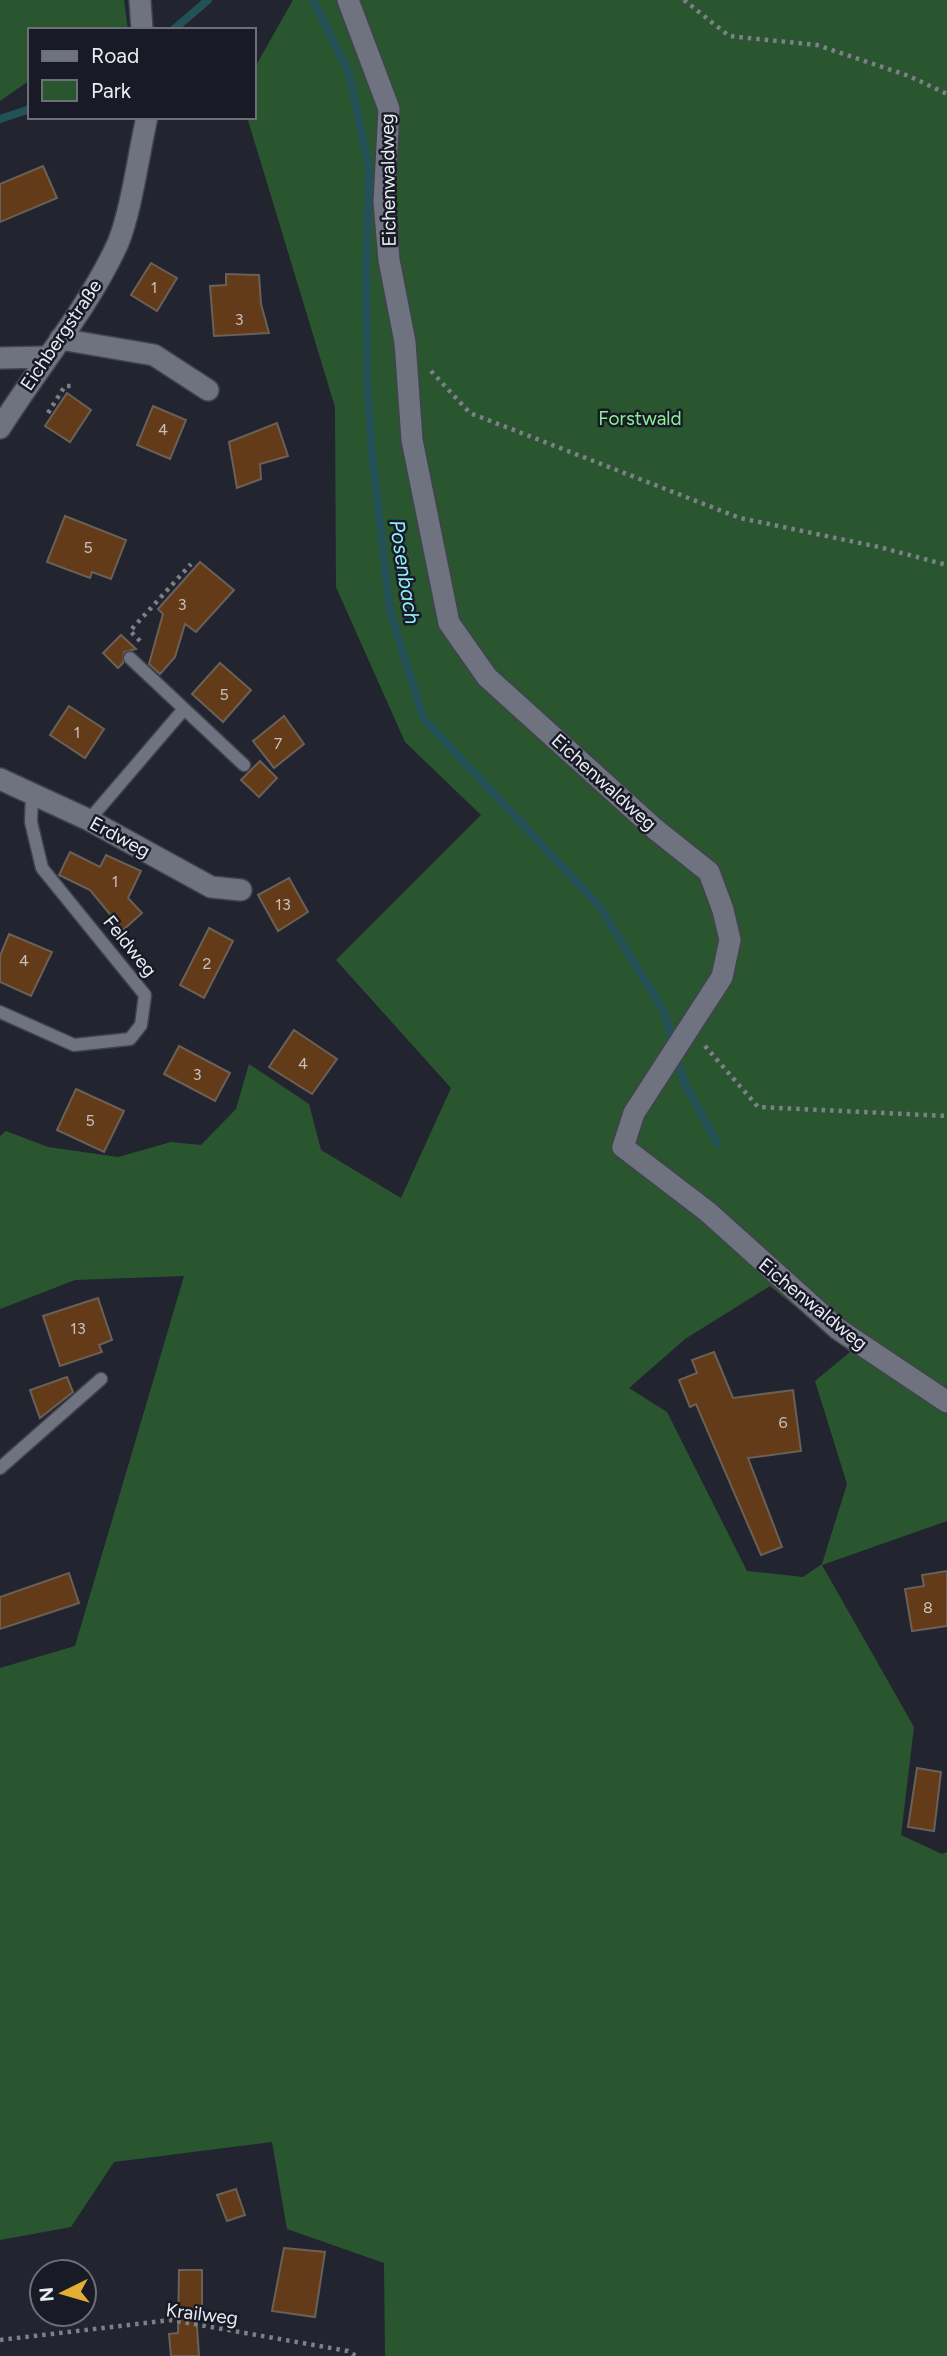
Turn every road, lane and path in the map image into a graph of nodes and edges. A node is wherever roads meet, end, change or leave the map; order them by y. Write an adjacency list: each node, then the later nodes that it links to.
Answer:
1 (140, 0): 4 (street)
2 (348, 0): 8 (street, Eichenwaldweg)
3 (684, 0): 5 (path)
4 (142, 28)
5 (947, 94)
6 (147, 119): 7 (street, Eichbergstraße)
7 (60, 339): 9 (street, Eichbergstraße); 12 (street)
8 (405, 342): 16 (path); 26 (street, Eichenwaldweg)
9 (46, 357): 10 (street); 14 (street, Eichbergstraße)
10 (0, 358)
11 (74, 386): 13 (path)
12 (208, 390)
13 (48, 413)
14 (0, 428)
15 (191, 564): 17 (path)
16 (947, 565)
17 (130, 631)
18 (130, 658): 19 (lane)
19 (184, 709): 20 (lane); 23 (lane)
20 (244, 765)
21 (0, 779): 22 (street, Erdweg)
22 (33, 794): 23 (street, Erdweg); 25 (lane, Feldweg)
23 (89, 820): 24 (street, Erdweg)
24 (241, 890)
25 (0, 1012)
26 (686, 1037): 27 (path); 29 (street, Eichenwaldweg)
27 (947, 1116)
28 (100, 1379): 30 (lane)
29 (947, 1402)
30 (0, 1468)
31 (0, 2340): 32 (path, Krailweg)
32 (356, 2356)

